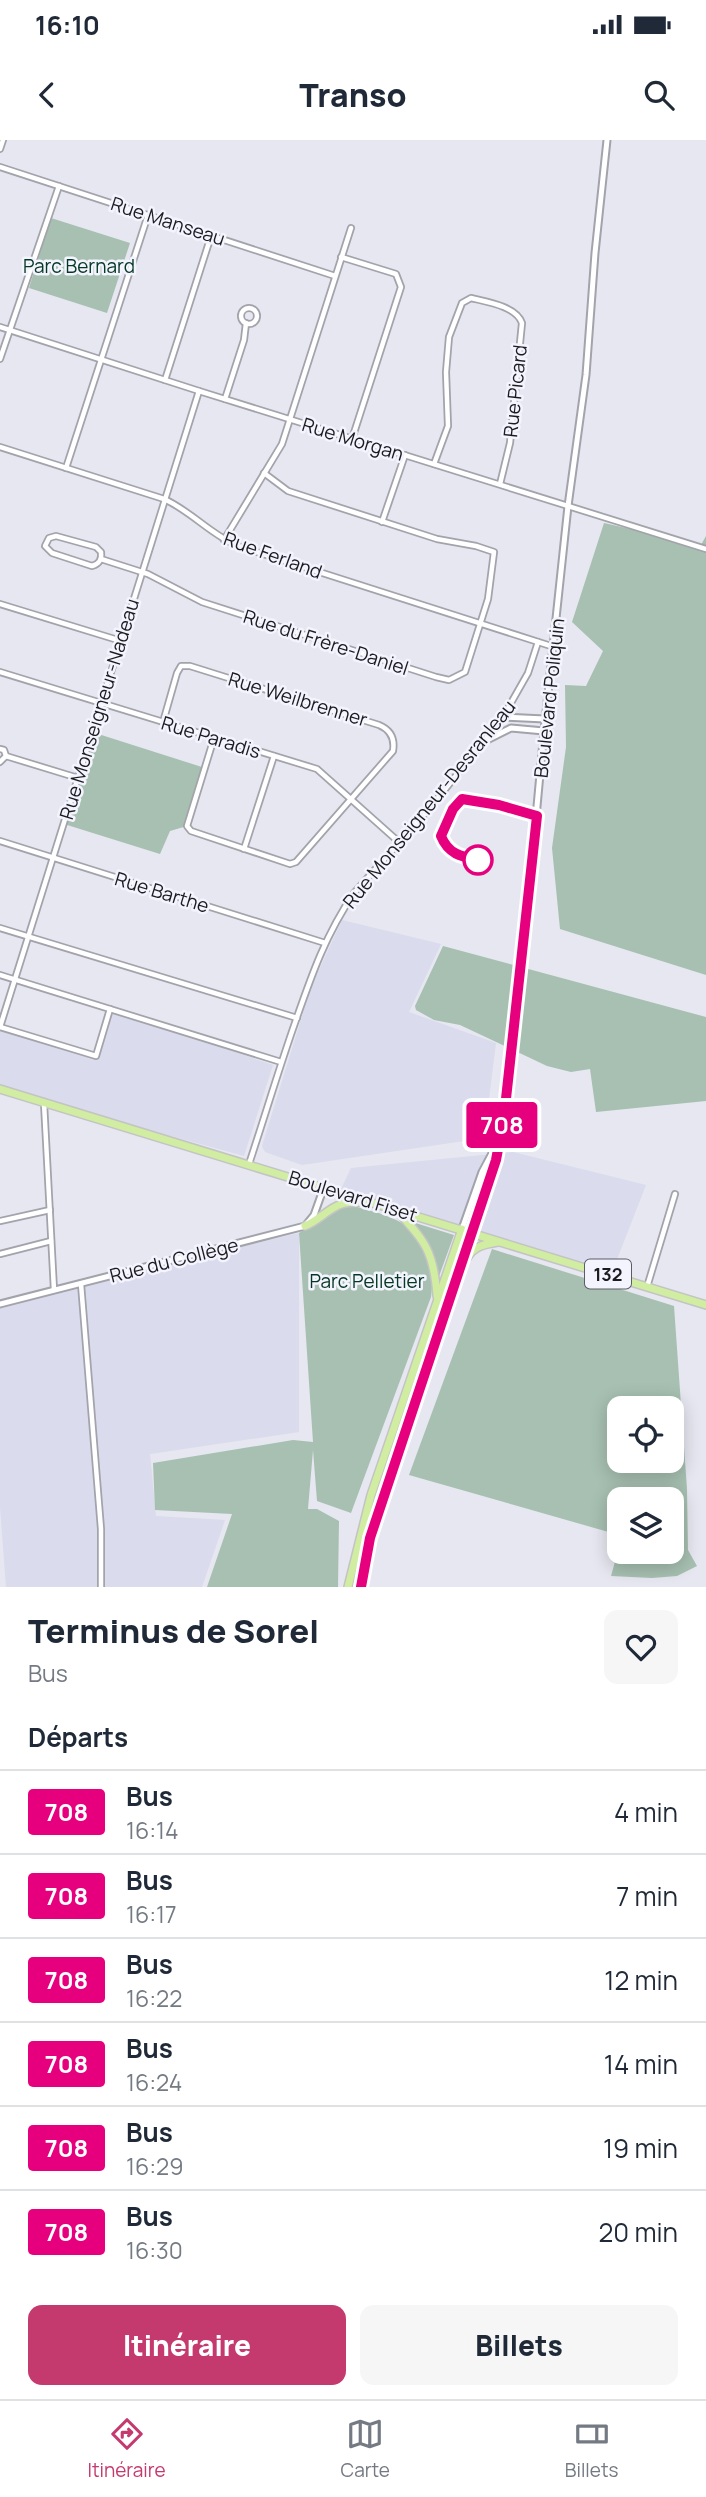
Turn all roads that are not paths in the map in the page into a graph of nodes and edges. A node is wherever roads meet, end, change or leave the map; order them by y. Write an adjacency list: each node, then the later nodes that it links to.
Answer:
1 (3, 140): 3 (street)
2 (607, 140): 28 (street, Boulevard Poliquin)
3 (0, 149)
4 (0, 167): 5 (street, Rue Manseau)
5 (59, 186): 6 (street, Rue Manseau); 13 (street)
6 (148, 215): 8 (street, Rue Manseau); 15 (street)
7 (351, 228): 9 (street)
8 (211, 236): 10 (street, Rue Manseau); 16 (street)
9 (341, 257): 10 (street); 20 (street)
10 (335, 276): 19 (street)
11 (246, 323): 18 (street)
12 (0, 327): 13 (street, Rue Morgan)
13 (10, 330): 14 (street); 15 (street, Rue Morgan)
14 (0, 359)
15 (102, 360): 16 (street, Rue Morgan); 24 (street)
16 (165, 380): 17 (street, Rue Morgan)
17 (198, 391): 18 (street, Rue Morgan); 27 (street, Rue Monseigneur-Nadeau)
18 (225, 400): 19 (street, Rue Morgan)
19 (289, 419): 20 (street, Rue Morgan); 25 (street)
20 (352, 439): 22 (street, Rue Morgan)
21 (0, 447): 24 (street, Rue Ferland)
22 (405, 455): 23 (street, Rue Morgan); 29 (street)
23 (434, 464): 26 (street, Rue Morgan); 26 (street, Rue Picard)
24 (66, 468): 27 (street, Rue Ferland)
25 (264, 473): 29 (street); 30 (street)
26 (500, 484): 28 (street, Rue Morgan)
27 (164, 499): 30 (street, Rue Ferland); 33 (street, Rue Monseigneur-Nadeau)
28 (568, 506): 31 (street, Rue Morgan); 38 (street, Boulevard Poliquin)
29 (382, 522): 35 (street, Rue du Frère-Daniel)
30 (224, 540): 35 (street, Rue Ferland)
31 (706, 549)
32 (101, 559): 32 (street); 33 (street, Rue du Frère-Daniel)
33 (142, 572): 35 (street, Rue du Frère-Daniel); 36 (street, Rue Monseigneur-Nadeau)
34 (0, 604): 36 (street)
35 (481, 624): 37 (street, Rue Ferland)
36 (121, 641): 40 (street, Rue Monseigneur-Nadeau)
37 (538, 642): 38 (street, Rue Ferland); 41 (street, Rue Monseigneur-Desranleau)
38 (554, 647): 42 (street, Boulevard Poliquin)
39 (0, 672): 40 (street, Rue Paradis)
40 (101, 703): 43 (street, Rue Paradis); 52 (street, Rue Monseigneur-Nadeau)
41 (503, 717): 42 (street); 44 (street); 47 (street, Rue Monseigneur-Desranleau)
42 (545, 719): 45 (street, Boulevard Poliquin)
43 (163, 722): 46 (street, Rue Paradis); 53 (street, Rue Weilbrenner)
44 (519, 727): 45 (street); 47 (street)
45 (544, 731): 69 (street, Boulevard Poliquin)
46 (214, 738): 50 (street, Rue Paradis); 56 (street)
47 (485, 741): 55 (street, Rue Monseigneur-Desranleau)
48 (0, 749): 49 (street)
49 (6, 756): 51 (street); 52 (street)
50 (274, 756): 53 (street, Rue Paradis); 56 (street)
51 (0, 762)
52 (78, 778): 57 (street, Rue Monseigneur-Nadeau)
53 (352, 799): 55 (street, Rue Paradis); 56 (street)
54 (0, 841): 57 (street, Rue Barthe)
55 (400, 843): 60 (street, Rue Monseigneur-Desranleau)
56 (244, 849)
57 (53, 858): 59 (street, Rue Monseigneur-Nadeau); 60 (street, Rue Barthe)
58 (0, 928): 59 (street)
59 (28, 937): 62 (street, Rue Monseigneur-Nadeau); 64 (street)
60 (325, 943): 64 (street, Rue Monseigneur-Desranleau)
61 (0, 975): 62 (street)
62 (15, 980): 63 (street); 65 (street, Rue Monseigneur-Nadeau)
63 (110, 1009): 65 (street); 66 (street)
64 (297, 1018): 66 (street, Rue Monseigneur-Desranleau)
65 (0, 1027)
66 (281, 1062): 70 (street, Rue Monseigneur-Desranleau)
67 (0, 1089): 68 (main road, Boulevard Fiset / 132)
68 (44, 1102): 70 (main road, Boulevard Fiset / 132); 75 (street)
69 (499, 1142): 78 (street, Boulevard Poliquin); 79 (street, Boulevard Poliquin)
70 (249, 1164): 71 (main road, Boulevard Fiset / 132)
71 (324, 1187): 73 (main road, Boulevard Fiset / 132); 77 (street)
72 (675, 1194): 85 (street)
73 (370, 1201): 74 (main road, Boulevard Fiset / 132); 77 (main road)
74 (395, 1208): 78 (main road, Boulevard Fiset / 132); 87 (main road)
75 (50, 1210): 76 (street); 80 (street)
76 (0, 1221)
77 (305, 1226): 84 (street, Rue du Collège)
78 (462, 1229): 79 (main road, Boulevard Fiset / 132); 87 (main road, Boulevard Poliquin)
79 (472, 1233): 81 (main road, Boulevard Fiset / 132); 83 (main road, Boulevard Poliquin)
80 (51, 1241): 82 (street); 86 (street)
81 (499, 1242): 83 (main road); 85 (main road, Boulevard Fiset / 132)
82 (0, 1254)
83 (458, 1274): 92 (main road, Boulevard Poliquin)
84 (80, 1284): 86 (street, Rue du Collège); 90 (street)
85 (648, 1287): 89 (main road, Boulevard Fiset / 132)
86 (54, 1290): 88 (street, Rue du Collège)
87 (438, 1298): 91 (main road, Boulevard Poliquin)
88 (0, 1304)
89 (706, 1305)
90 (101, 1587)
91 (348, 1587)
92 (361, 1587)

